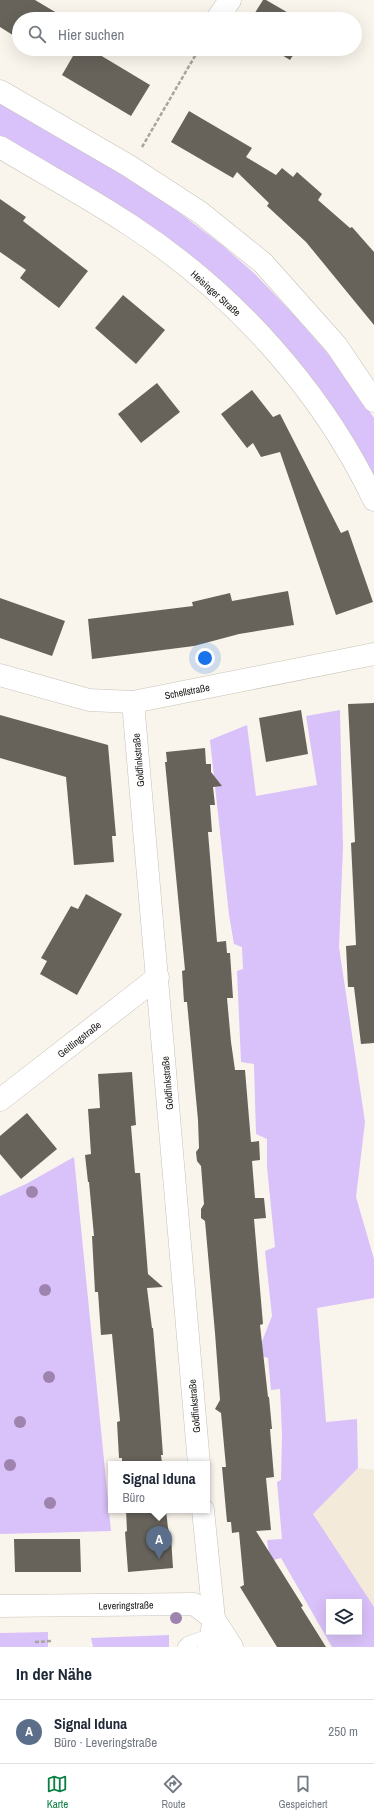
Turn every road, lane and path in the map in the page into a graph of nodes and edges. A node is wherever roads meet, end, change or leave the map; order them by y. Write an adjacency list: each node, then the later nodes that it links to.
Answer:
1 (230, 0): 2 (street)
2 (222, 12)
3 (195, 56): 5 (path)
4 (0, 91): 7 (street)
5 (153, 130)
6 (0, 147): 8 (street, Heisinger Straße)
7 (374, 401)
8 (374, 500)
9 (374, 654): 11 (street, Schellstraße)
10 (0, 675): 11 (street, Schellstraße)
11 (133, 702): 12 (street, Goldfinkstraße)
12 (158, 977): 13 (street, Geitlingstraße); 14 (street, Goldfinkstraße)
13 (0, 1100)
14 (199, 1461)
15 (203, 1513): 17 (street)
16 (0, 1606): 17 (street, Leveringstraße)
17 (211, 1634): 20 (lane); 21 (street, Leveringstraße)
18 (52, 1641): 19 (path)
19 (35, 1642)
20 (184, 1647)
21 (232, 1647)

